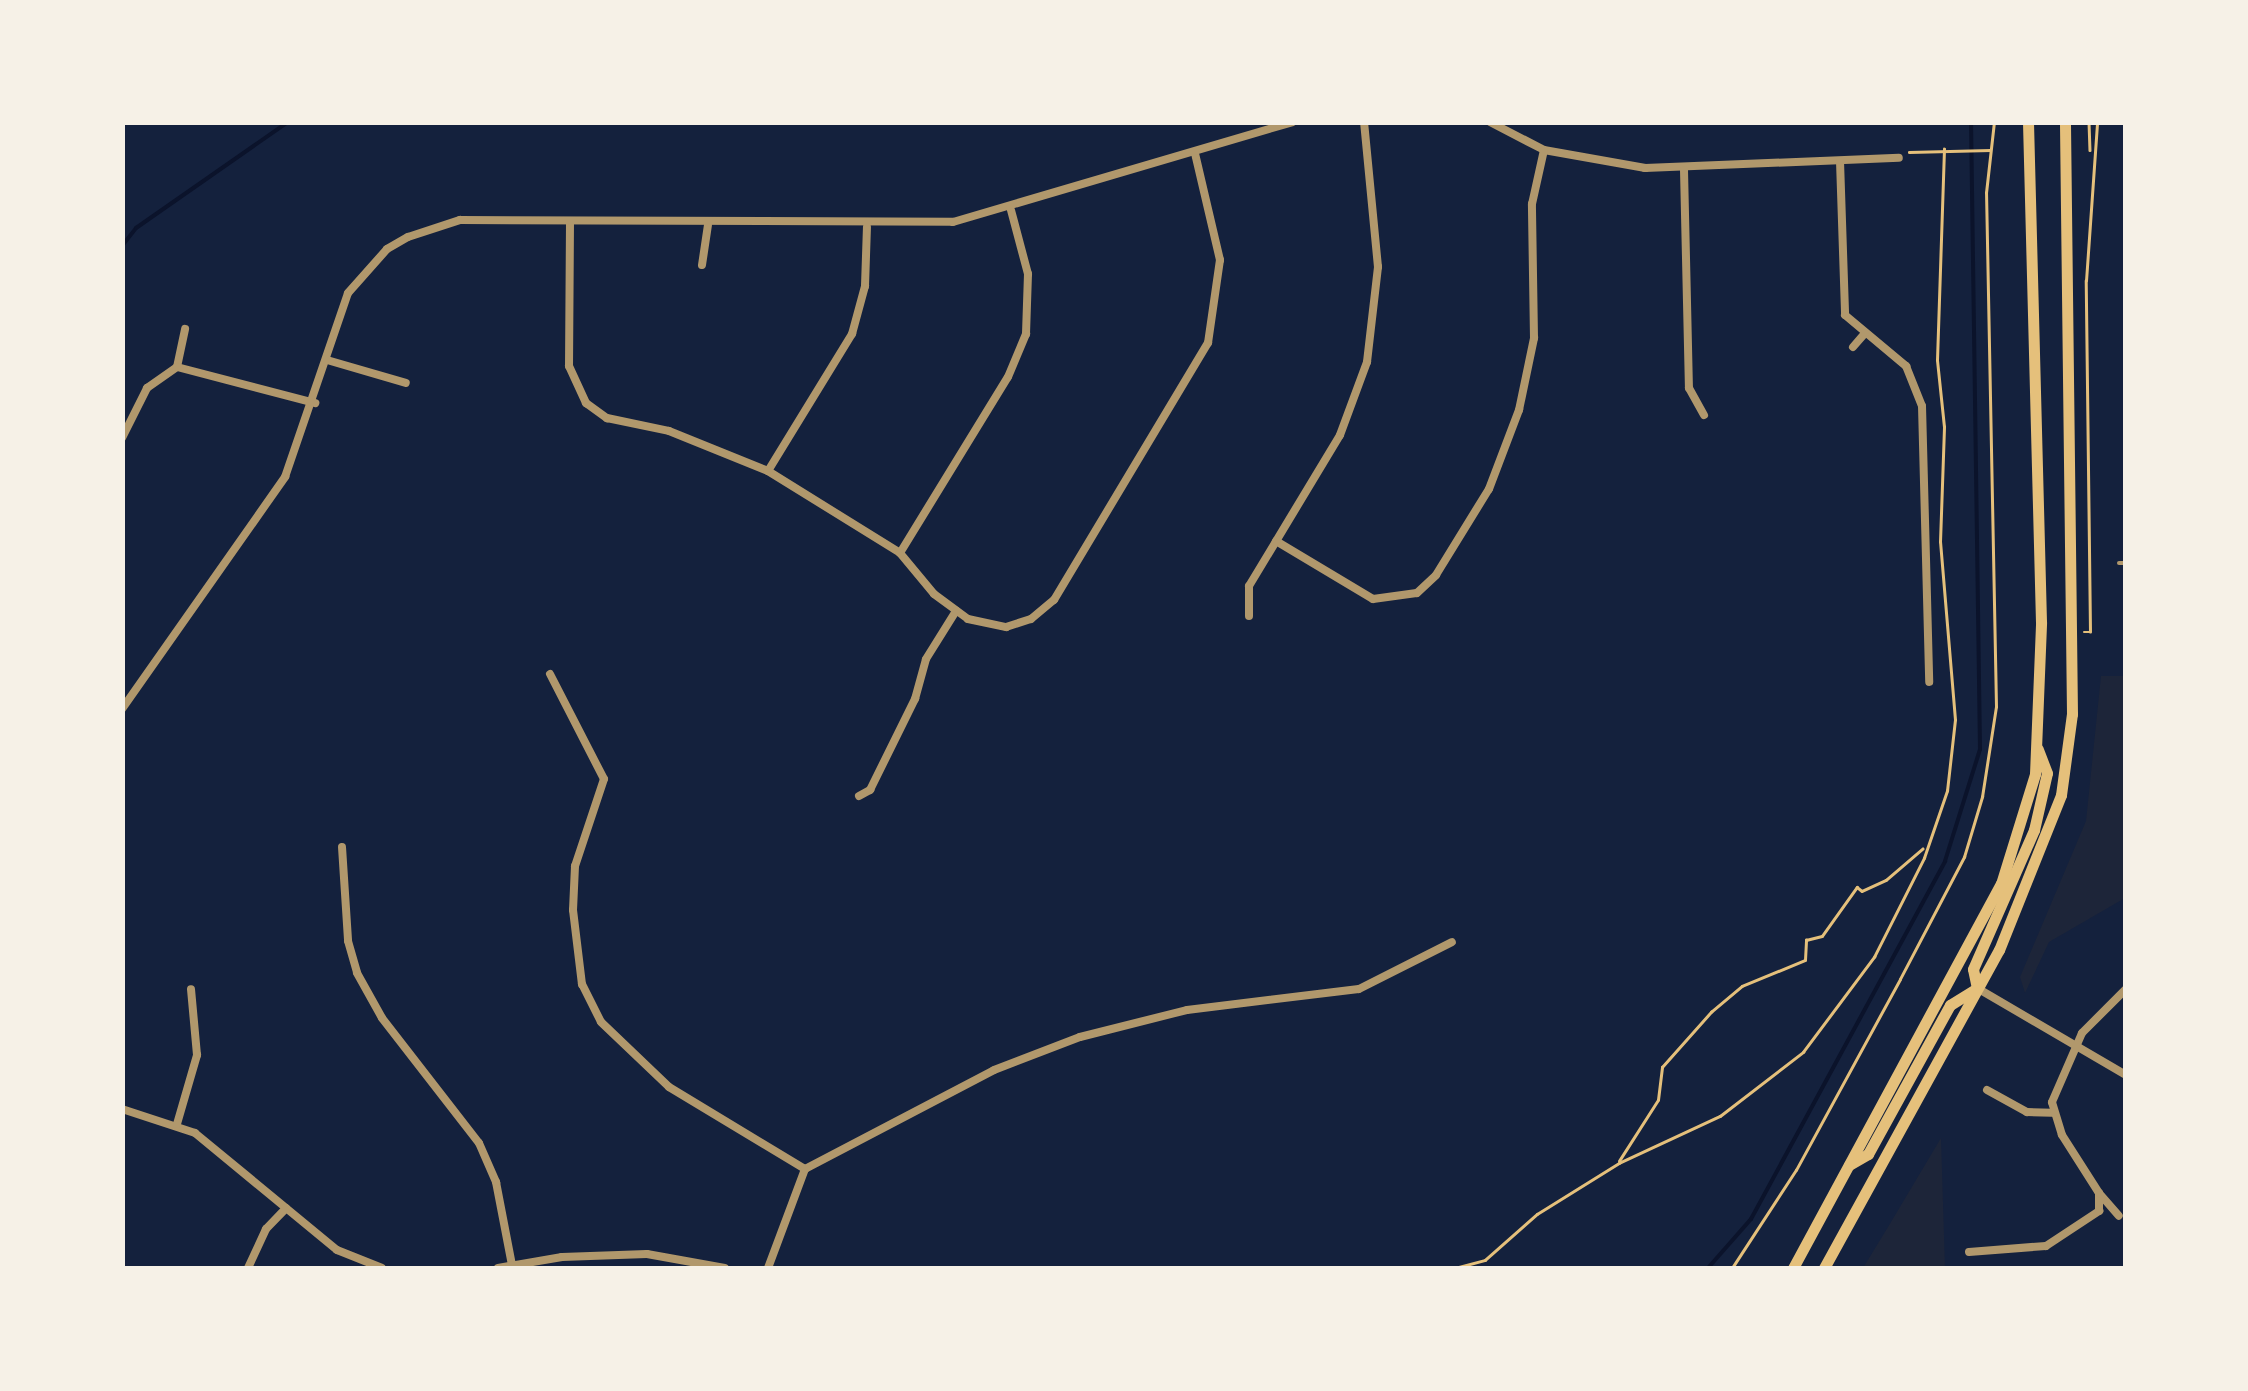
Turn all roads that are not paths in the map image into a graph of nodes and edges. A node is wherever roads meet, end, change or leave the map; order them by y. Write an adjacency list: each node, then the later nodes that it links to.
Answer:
1 (1293, 122): 7 (street)
2 (1364, 122): 26 (street)
3 (1490, 122): 6 (street)
4 (2028, 122): 33 (main road)
5 (2065, 122): 37 (main road)
6 (1544, 150): 10 (street); 26 (street)
7 (1195, 152): 11 (street); 28 (street)
8 (1899, 158): 9 (street)
9 (1840, 162): 10 (street); 17 (street)
10 (1684, 170): 23 (street)
11 (1011, 210): 14 (street); 27 (street)
12 (570, 223): 13 (street); 19 (street); 25 (street)
13 (708, 224): 14 (street); 15 (street)
14 (866, 227): 25 (street)
15 (702, 264)
16 (185, 329): 20 (street)
17 (1864, 332): 18 (street); 31 (street)
18 (1854, 347)
19 (327, 360): 21 (street); 22 (street)
20 (178, 367): 22 (street); 24 (street)
21 (406, 382)
22 (315, 403): 32 (street)
23 (1704, 415)
24 (122, 438)
25 (768, 470): 27 (street)
26 (1276, 541): 29 (street)
27 (900, 553): 28 (street)
28 (956, 611): 34 (street)
29 (1249, 616)
30 (550, 674): 47 (street)
31 (1929, 682)
32 (122, 709)
33 (2038, 747): 37 (main road); 46 (main road)
34 (859, 796)
35 (342, 847): 52 (street)
36 (1452, 942): 47 (street)
37 (1977, 988): 40 (street); 46 (main road); 59 (main road)
38 (191, 989): 45 (street)
39 (2126, 990): 40 (street)
40 (2076, 1044): 41 (street); 44 (street)
41 (2126, 1075)
42 (1987, 1090): 44 (street)
43 (122, 1110): 45 (street)
44 (2052, 1112): 48 (street)
45 (177, 1124): 49 (street)
46 (1848, 1164): 58 (main road)
47 (805, 1169): 57 (street)
48 (2099, 1192): 50 (street); 51 (street)
49 (286, 1208): 53 (street); 54 (street)
50 (2119, 1216)
51 (1969, 1252)
52 (512, 1265): 55 (street); 56 (street)
53 (248, 1268)
54 (382, 1268)
55 (498, 1268)
56 (725, 1268)
57 (768, 1268)
58 (1792, 1268)
59 (1824, 1268)

